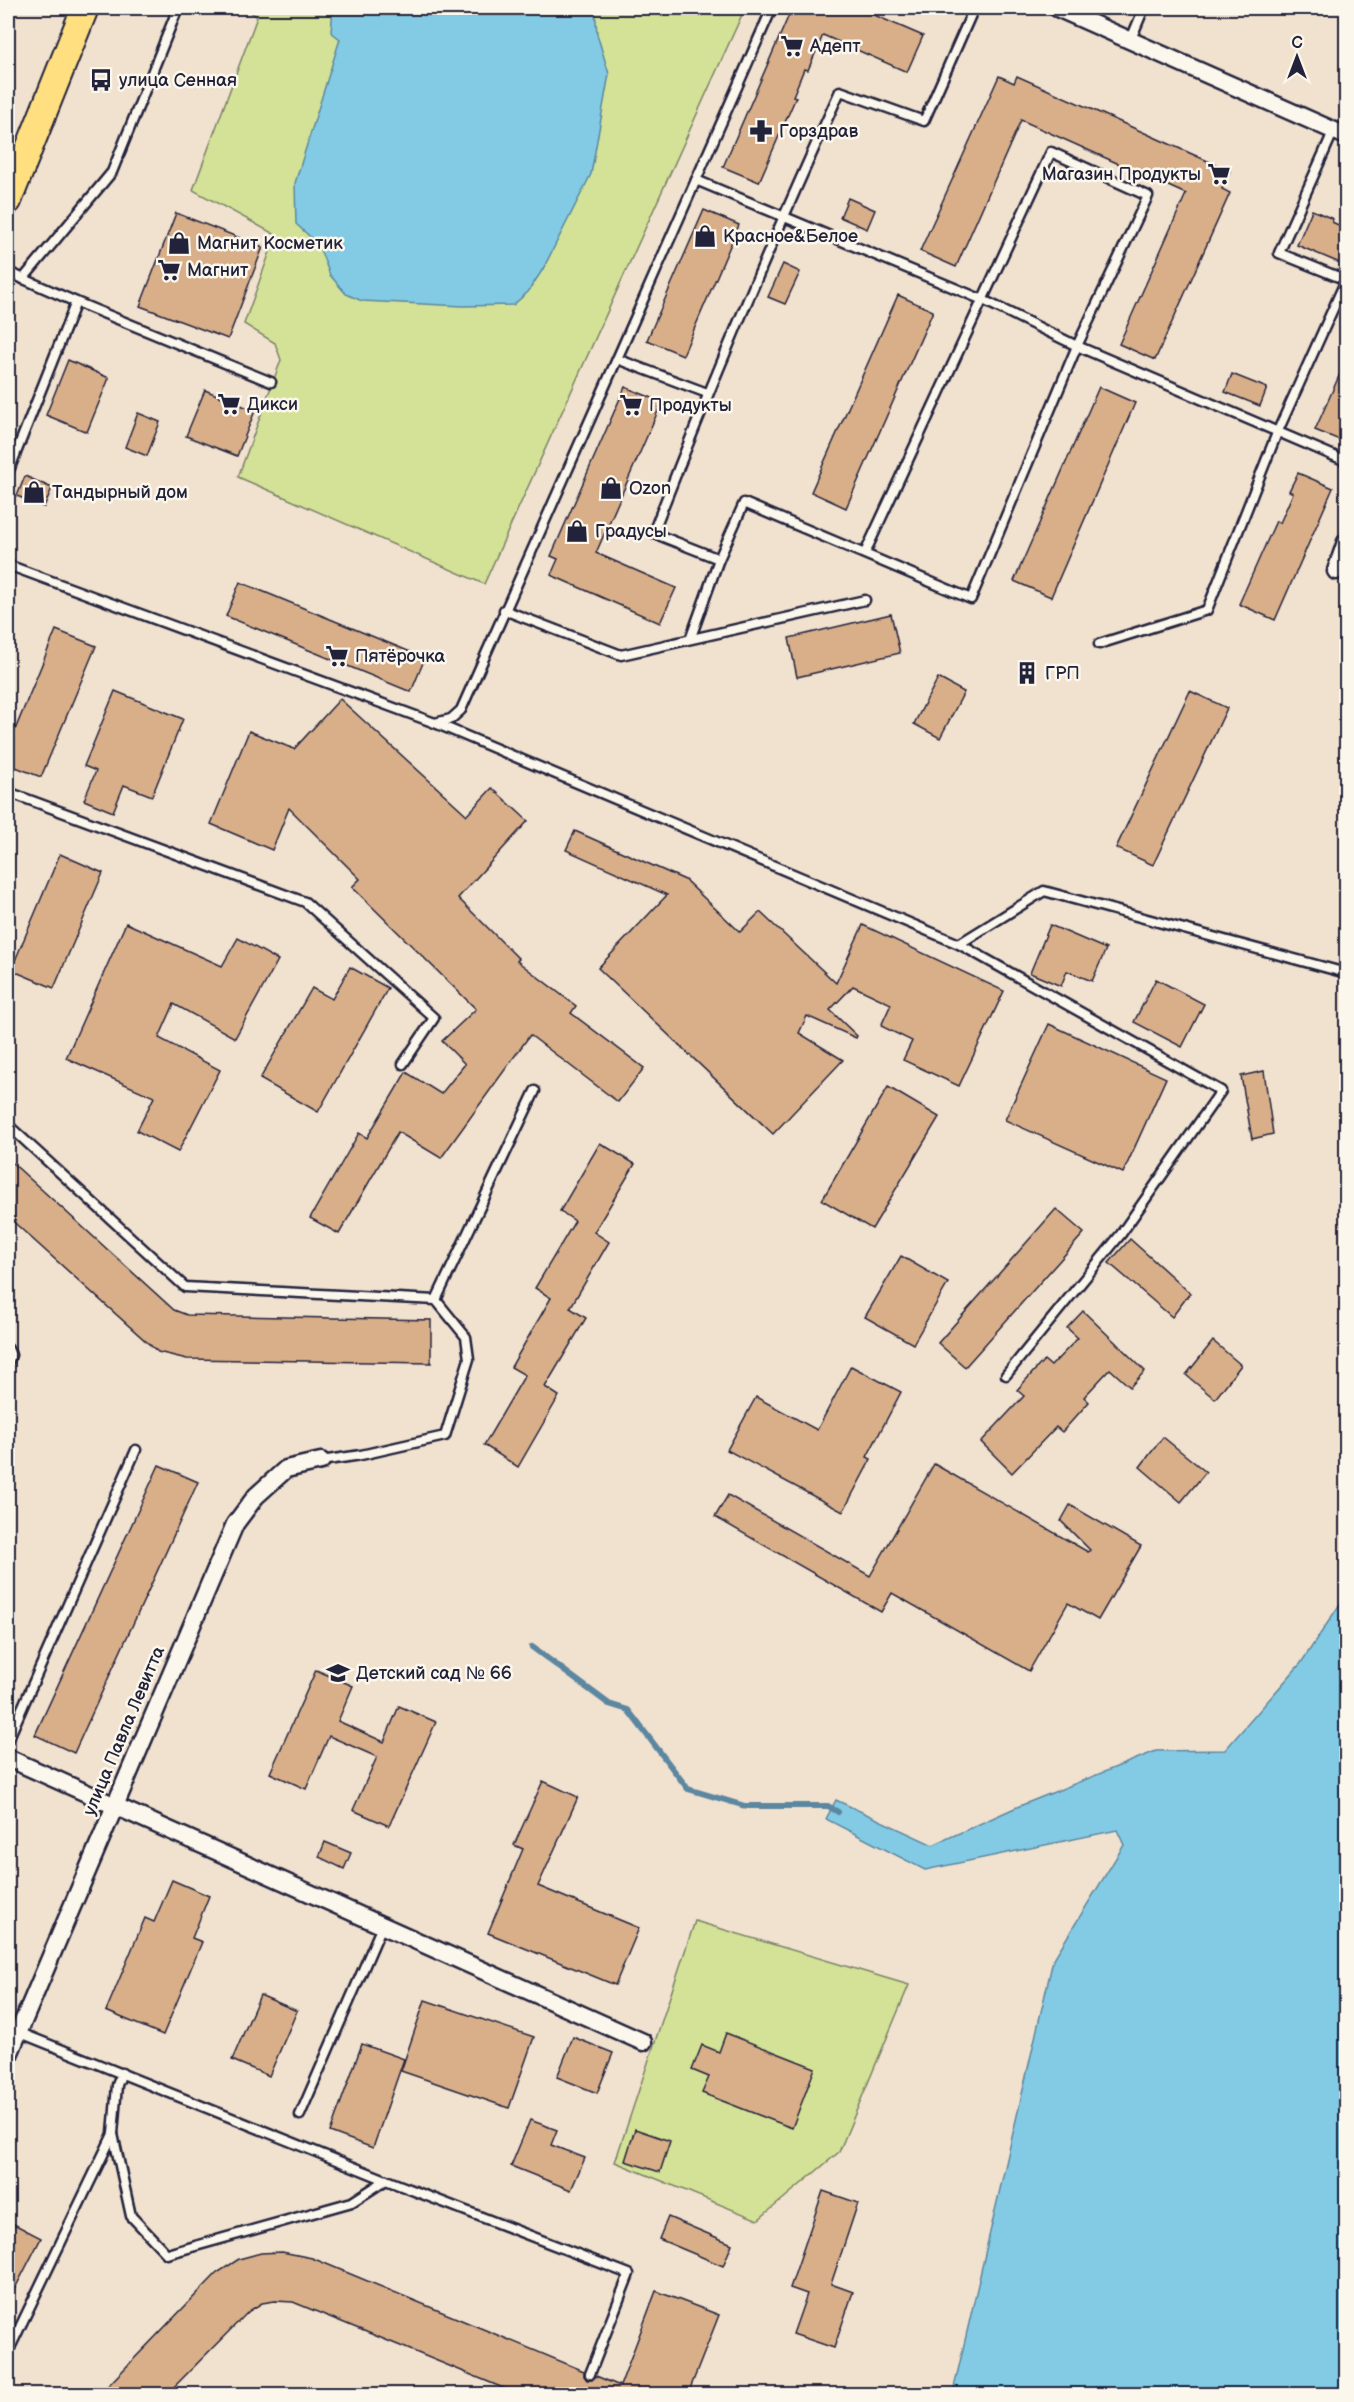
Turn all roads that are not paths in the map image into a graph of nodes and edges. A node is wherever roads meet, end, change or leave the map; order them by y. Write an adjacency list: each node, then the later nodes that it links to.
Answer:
1 (85, 8): 9 (main road)
2 (178, 8): 14 (lane)
3 (772, 8): 10 (lane)
4 (974, 8): 12 (lane)
5 (1057, 8): 7 (street)
6 (1144, 8): 7 (lane)
7 (1131, 39): 8 (street)
8 (1340, 133): 21 (lane)
9 (12, 175): 11 (main road)
10 (696, 180): 12 (lane); 18 (lane)
11 (8, 201)
12 (783, 216): 15 (lane); 20 (lane)
13 (8, 272): 14 (lane)
14 (23, 279): 16 (lane)
15 (983, 300): 17 (lane); 17 (lane); 25 (lane)
16 (76, 302): 19 (lane); 23 (lane)
17 (1077, 346): 21 (lane); 25 (lane)
18 (617, 359): 20 (lane); 30 (lane)
19 (271, 382)
20 (707, 393): 26 (lane)
21 (1277, 433): 22 (lane); 32 (lane)
22 (1347, 461)
23 (8, 473)
24 (1347, 542): 28 (street)
25 (864, 553): 26 (lane)
26 (719, 559): 31 (lane)
27 (8, 565): 33 (lane)
28 (1336, 571)
29 (865, 600): 31 (lane)
30 (504, 610): 31 (lane); 33 (lane)
31 (691, 637)
32 (1099, 644)
33 (435, 723): 35 (lane)
34 (8, 792): 37 (lane)
35 (958, 944): 36 (lane); 43 (lane)
36 (1347, 973)
37 (403, 1064)
38 (535, 1091): 40 (lane)
39 (8, 1125): 40 (lane)
40 (436, 1300): 45 (lane)
41 (8, 1349): 42 (lane)
42 (8, 1363)
43 (1006, 1375)
44 (136, 1450): 46 (lane)
45 (321, 1461): 48 (street, улица Павла Левитта)
46 (8, 1740)
47 (8, 1758): 48 (street)
48 (113, 1806): 49 (street); 50 (street, улица Павла Левитта)
49 (382, 1926): 51 (street); 54 (lane)
50 (18, 2032): 52 (street, улица Павла Левитта); 53 (lane)
51 (643, 2042)
52 (8, 2057)
53 (122, 2073): 55 (lane); 56 (lane)
54 (300, 2115)
55 (113, 2134): 56 (lane); 57 (lane)
56 (386, 2180): 58 (lane)
57 (8, 2352)
58 (590, 2374)

